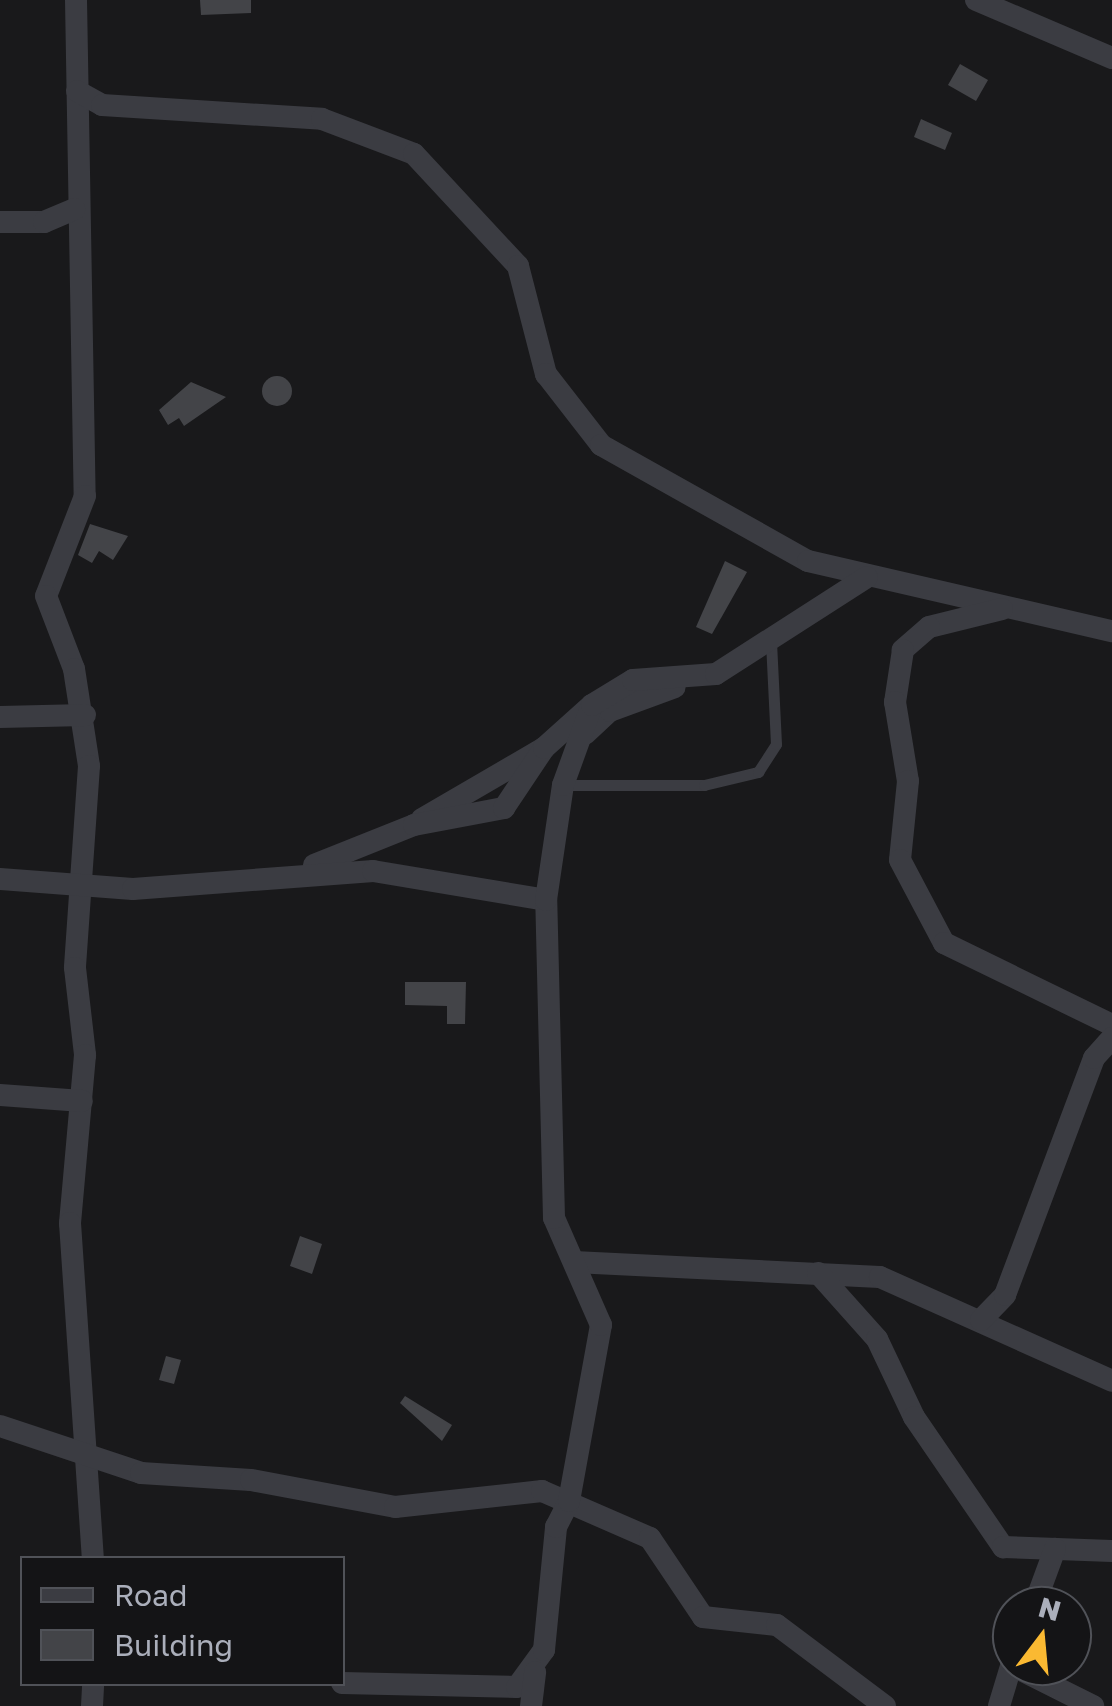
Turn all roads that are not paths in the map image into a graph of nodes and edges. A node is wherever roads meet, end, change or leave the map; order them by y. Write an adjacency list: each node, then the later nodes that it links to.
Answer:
1 (76, 0): 4 (street)
2 (976, 0): 3 (street)
3 (1112, 58)
4 (77, 91): 5 (street); 7 (street)
5 (74, 209): 6 (street); 13 (street)
6 (0, 222)
7 (867, 577): 8 (street); 10 (street)
8 (1010, 607): 9 (street); 25 (street)
9 (1112, 631)
10 (771, 640): 11 (street); 17 (lane)
11 (716, 674): 12 (street); 15 (street)
12 (592, 705): 15 (street); 16 (street)
13 (85, 715): 14 (street); 21 (street)
14 (0, 717)
15 (584, 734): 17 (street)
16 (544, 748): 18 (street); 18 (street)
17 (563, 785): 23 (street)
18 (414, 824): 19 (street)
19 (302, 870): 21 (street); 22 (street)
20 (0, 879): 21 (street)
21 (83, 882): 28 (street)
22 (508, 898): 23 (street); 24 (street)
23 (546, 900): 24 (street)
24 (548, 935): 29 (street)
25 (1112, 1024)
26 (1112, 1038): 31 (street)
27 (0, 1095): 28 (street)
28 (82, 1101): 34 (street)
29 (574, 1262): 30 (street); 35 (street)
30 (818, 1273): 31 (street); 36 (street)
31 (981, 1320): 32 (street)
32 (1112, 1381)
33 (0, 1426): 34 (street)
34 (84, 1457): 35 (street); 38 (street)
35 (569, 1501): 40 (street); 44 (street)
36 (1055, 1549): 37 (street); 39 (street)
37 (1112, 1551)
38 (93, 1556)
39 (1041, 1586)
40 (535, 1672): 41 (street); 43 (street)
41 (345, 1682)
42 (1054, 1686): 45 (street)
43 (531, 1706)
44 (885, 1706)
45 (1094, 1706)

